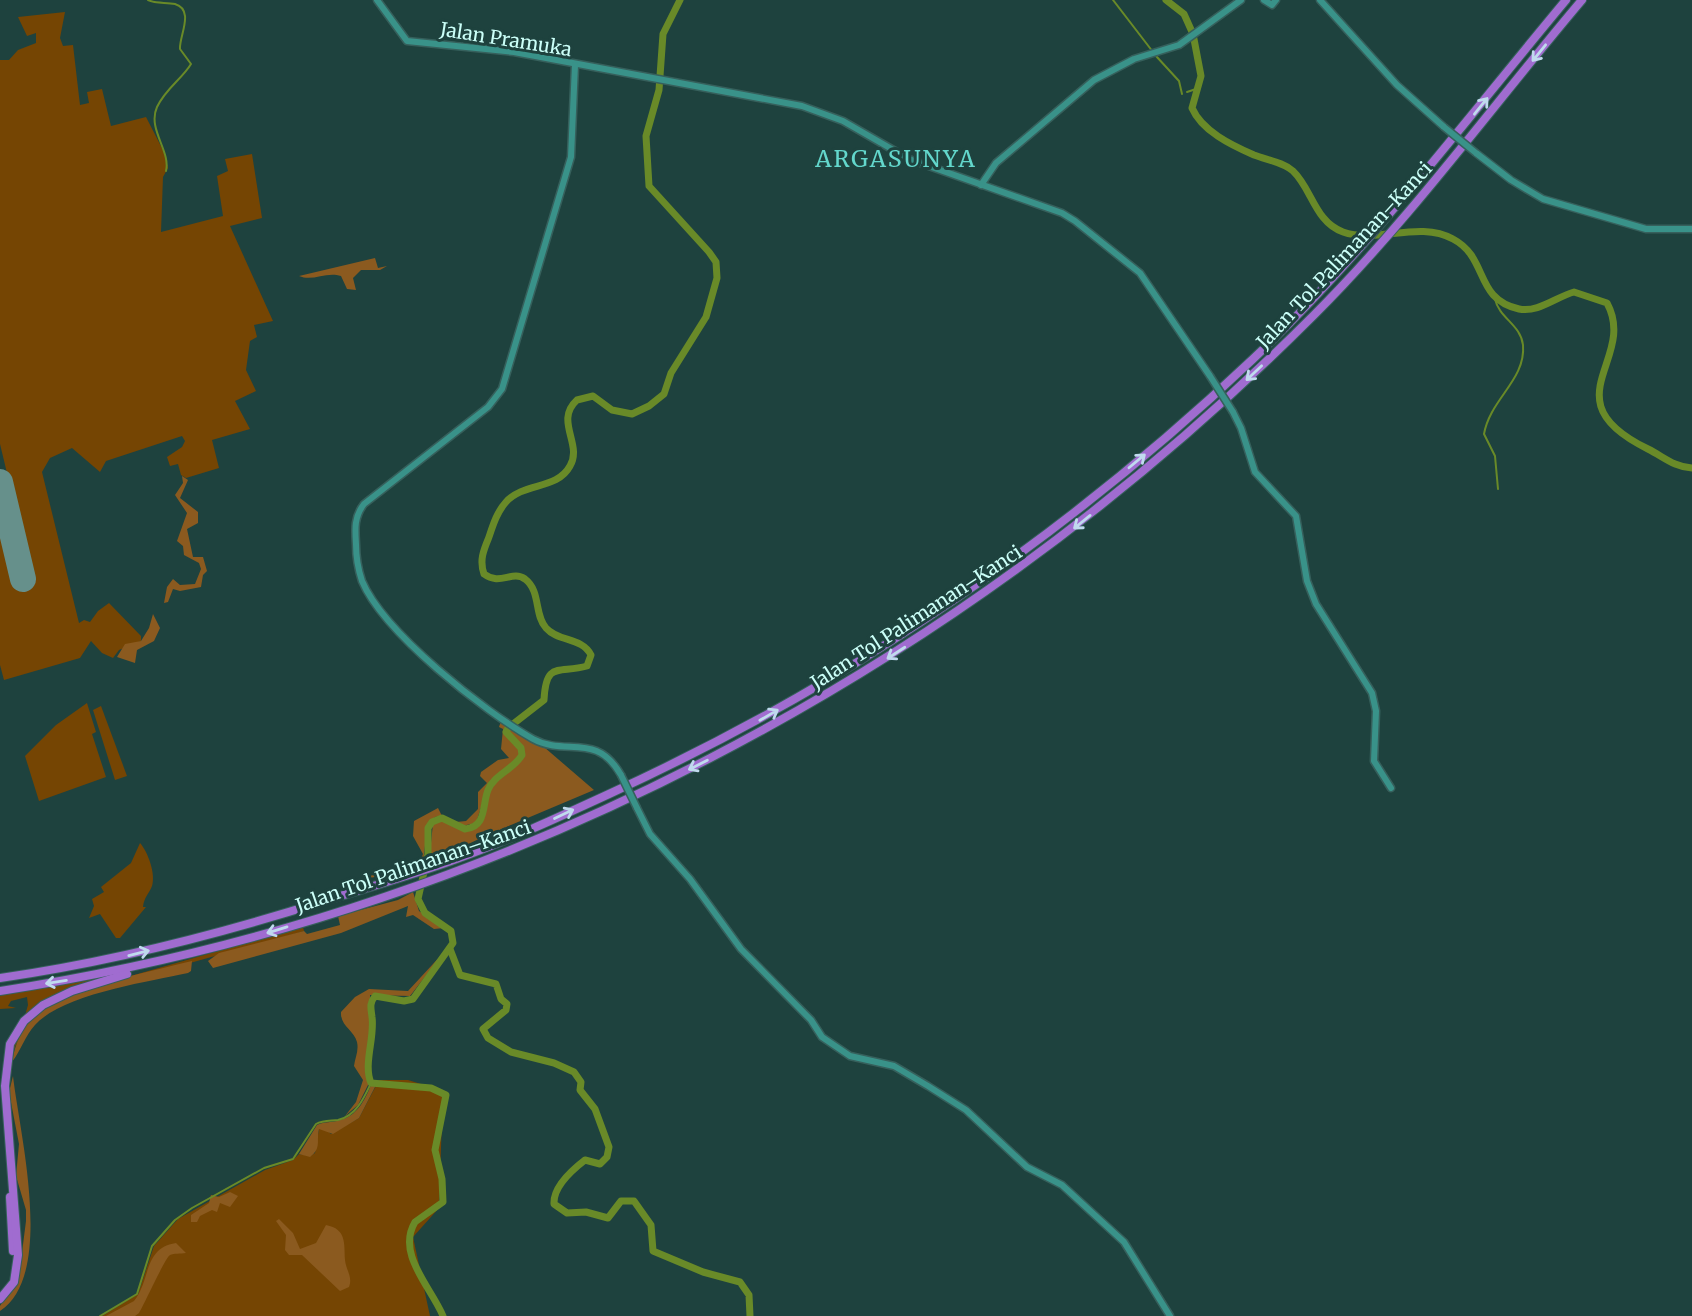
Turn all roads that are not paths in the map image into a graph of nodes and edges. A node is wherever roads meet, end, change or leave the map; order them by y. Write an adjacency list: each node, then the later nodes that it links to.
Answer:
1 (377, 0): 8 (street, Jalan Pramuka)
2 (1241, 0): 9 (street)
3 (1264, 0): 4 (street)
4 (1276, 0)
5 (1320, 0): 10 (street, bridge)
6 (1566, 0): 13 (highway, Jalan Tol Palimanan–Kanci, one-way to 6)
7 (1582, 0): 12 (highway, Jalan Tol Palimanan–Kanci, one-way to 12)
8 (575, 65): 9 (street, Jalan Pramuka); 18 (street, bridge)
9 (981, 185): 11 (street, Jalan Pramuka, bridge)
10 (1692, 229)
11 (1391, 789)
12 (193, 955): 14 (highway, Jalan Tol Palimanan–Kanci, one-way to 14); 17 (highway)
13 (0, 978)
14 (0, 991)
15 (0, 1056): 16 (highway)
16 (0, 1292)
17 (0, 1299)
18 (1170, 1316)

